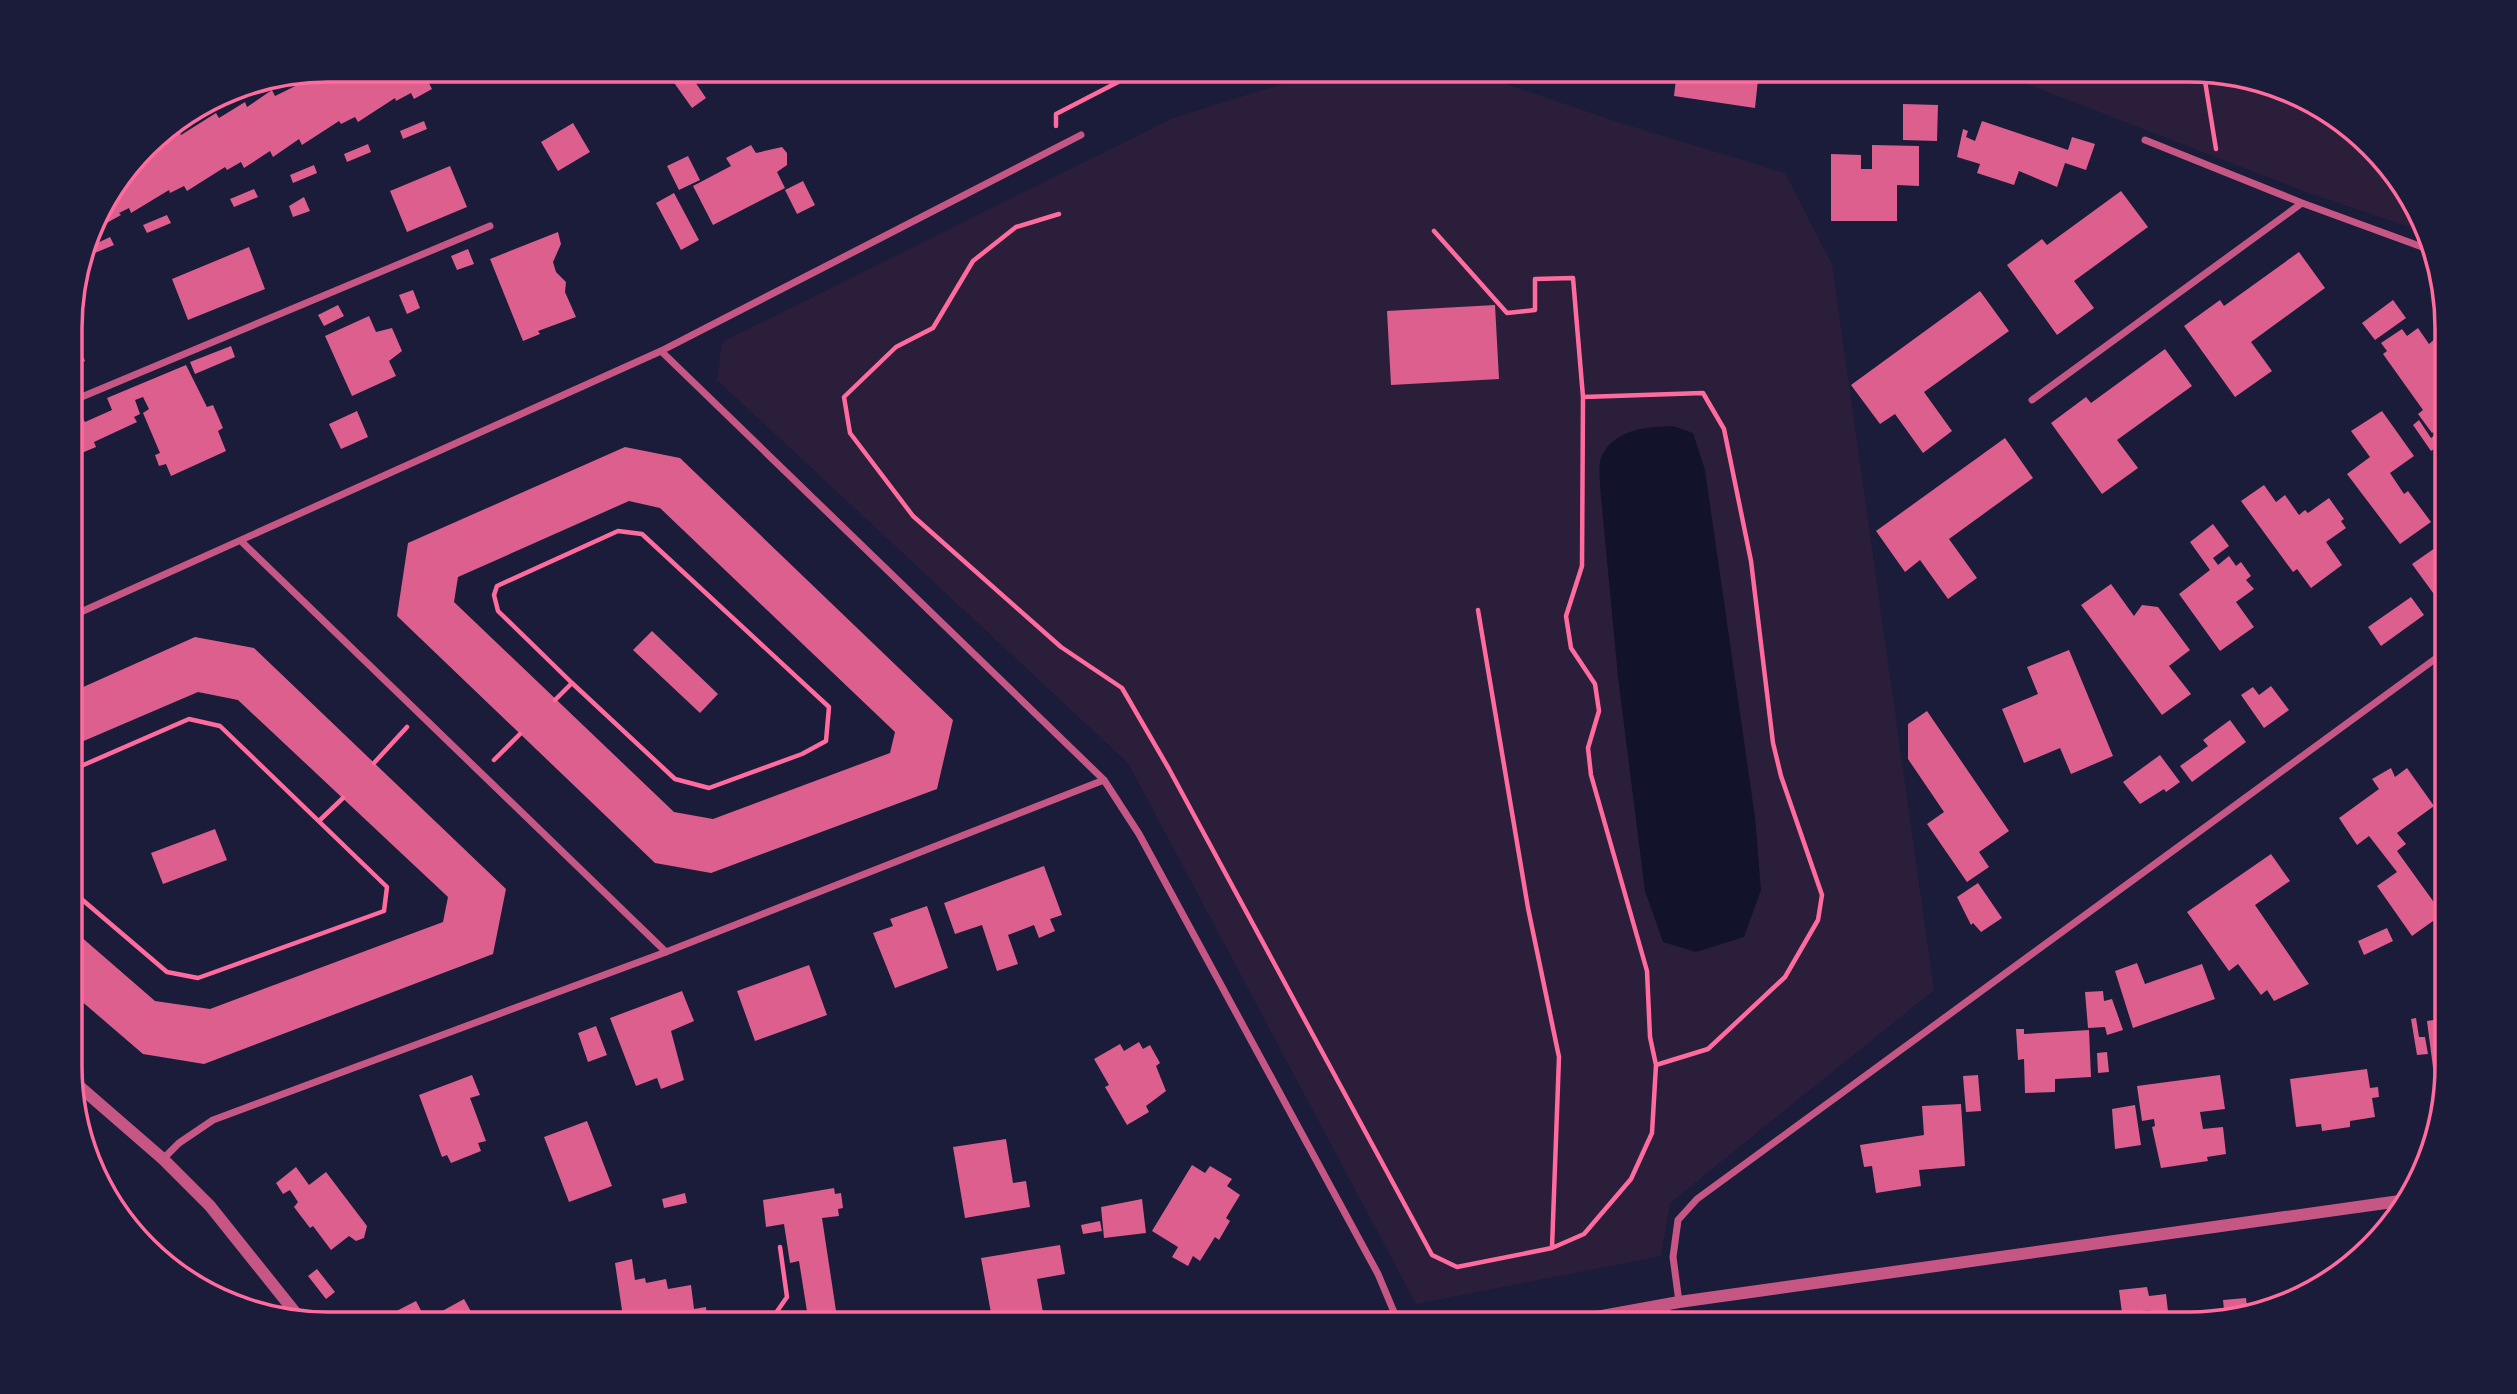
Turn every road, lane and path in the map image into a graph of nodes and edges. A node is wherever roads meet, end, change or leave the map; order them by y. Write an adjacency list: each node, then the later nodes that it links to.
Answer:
1 (1117, 83): 5 (path)
2 (2205, 83): 6 (path)
3 (1080, 135): 5 (street)
4 (2145, 140): 6 (street)
5 (1056, 148): 12 (street)
6 (2219, 172): 7 (street)
7 (2302, 203): 11 (street); 15 (street)
8 (1059, 215): 37 (path)
9 (489, 226): 13 (street)
10 (1434, 231): 14 (path)
11 (2421, 247)
12 (661, 351): 16 (street); 27 (street)
13 (83, 396)
14 (1583, 397): 32 (path); 32 (path)
15 (2032, 400)
16 (242, 542): 18 (street); 22 (street)
17 (1478, 610): 37 (path)
18 (83, 611)
19 (2435, 660): 38 (street)
20 (572, 683): 20 (path); 21 (path)
21 (555, 699)
22 (419, 713): 24 (path); 26 (street)
23 (520, 734): 26 (path)
24 (374, 763)
25 (82, 765): 29 (path)
26 (481, 773): 31 (street)
27 (1104, 779): 31 (street); 40 (street)
28 (343, 797): 29 (path)
29 (320, 820): 30 (path)
30 (82, 900)
31 (666, 951): 34 (street)
32 (1656, 1065): 37 (path)
33 (83, 1090): 34 (street)
34 (163, 1159): 39 (street)
35 (2393, 1202): 38 (street)
36 (780, 1247): 43 (path)
37 (1552, 1248)
38 (1673, 1303): 41 (street); 42 (lane)
39 (293, 1309)
40 (1394, 1311)
41 (1628, 1311)
42 (1672, 1311)
43 (777, 1312)

